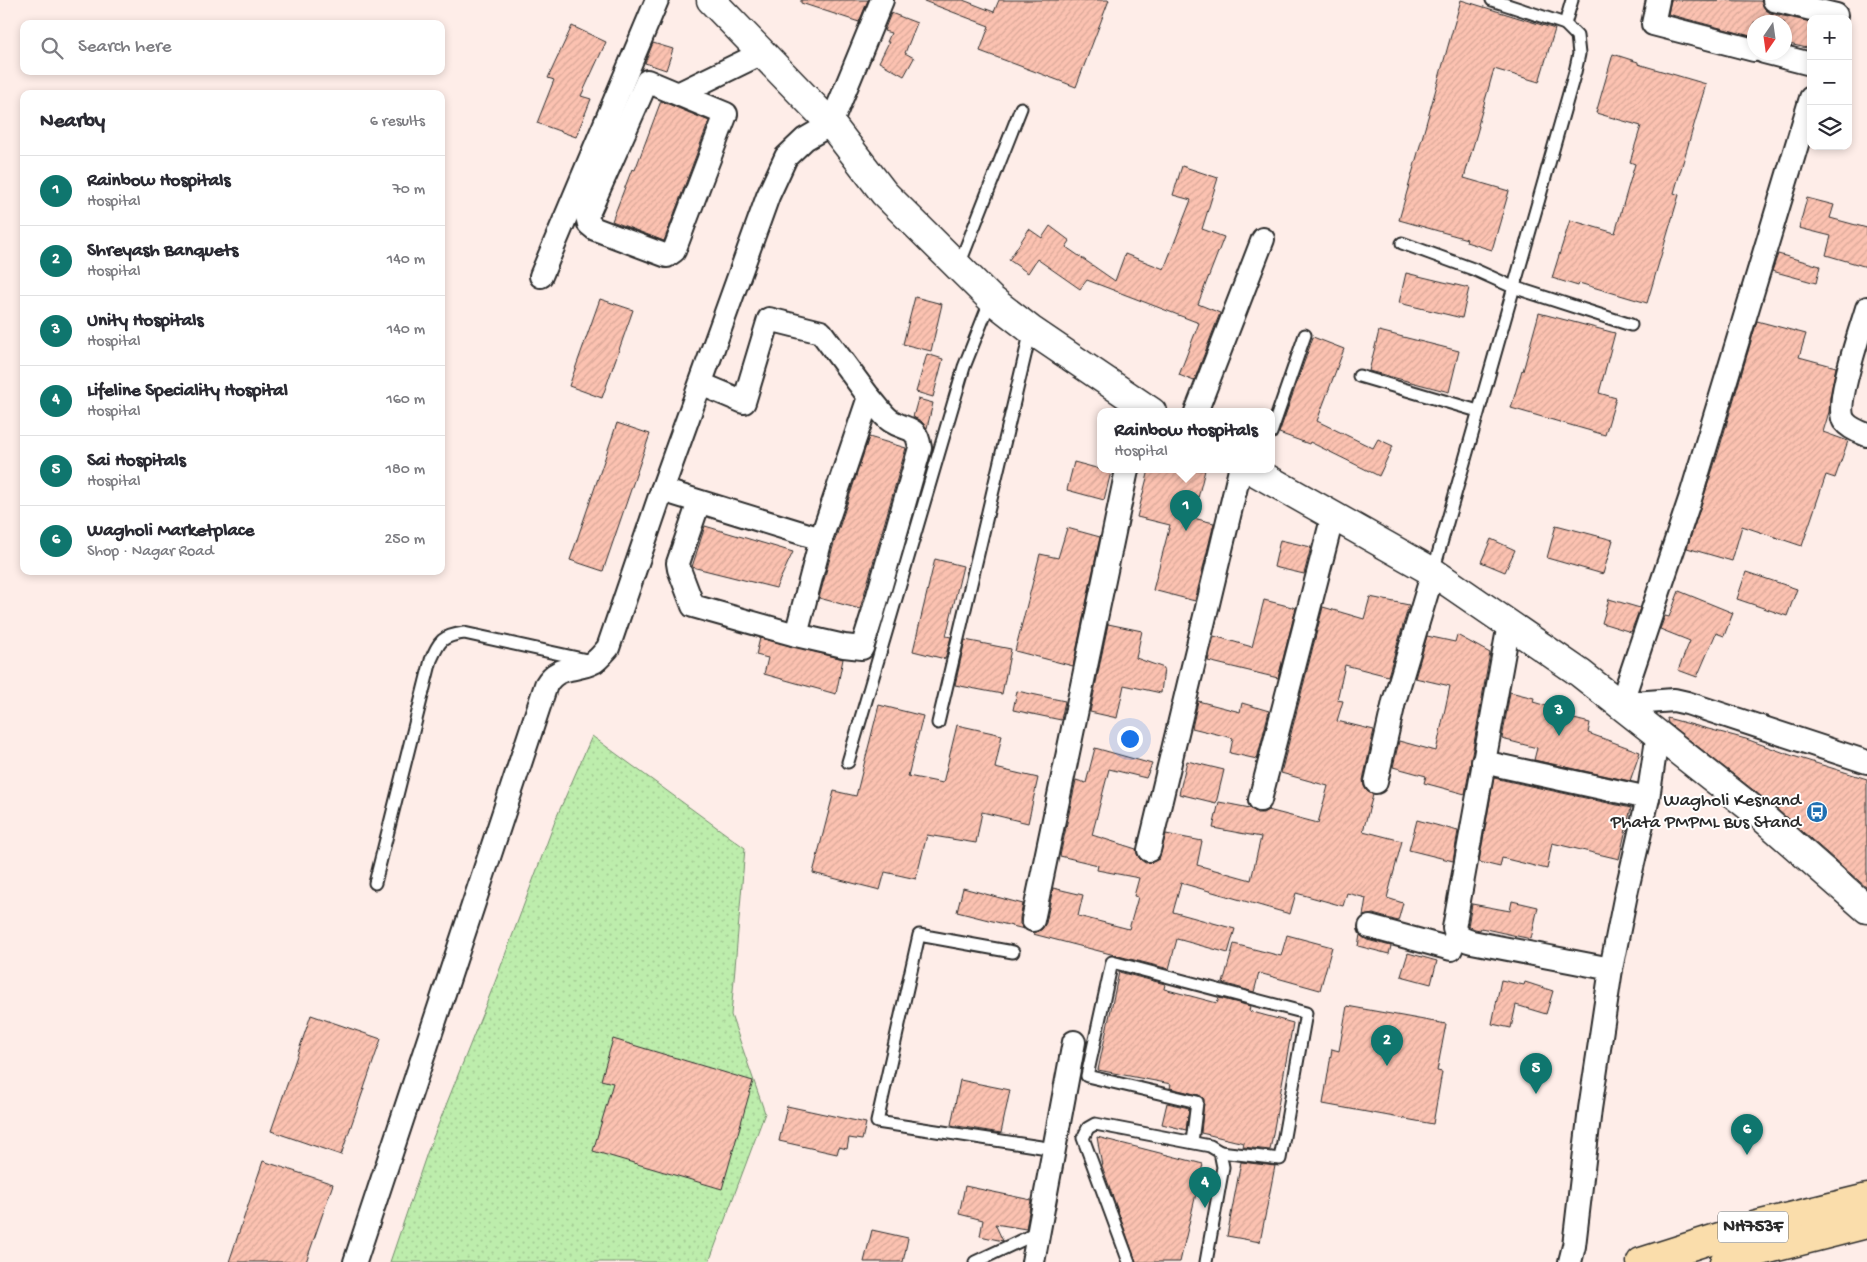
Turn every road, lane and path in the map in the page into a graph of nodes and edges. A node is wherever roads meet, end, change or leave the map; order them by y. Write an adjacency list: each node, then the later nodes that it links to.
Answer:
1 (657, 0): 21 (street)
2 (711, 0): 11 (main road)
3 (882, 0): 17 (street)
4 (1492, 0): 9 (lane)
5 (1572, 0): 9 (lane)
6 (1658, 0): 10 (street)
7 (1774, 0): 8 (street)
8 (1838, 7)
9 (1565, 24): 22 (lane)
10 (1747, 48)
11 (762, 53): 14 (street); 17 (main road)
12 (1792, 59): 13 (street)
13 (1807, 63)
14 (678, 94): 14 (street)
15 (1809, 105): 47 (street)
16 (1021, 108): 20 (lane)
17 (830, 124): 20 (main road); 29 (street)
18 (1263, 239): 32 (street)
19 (1402, 243): 22 (lane)
20 (958, 267): 23 (main road)
21 (541, 276)
22 (1513, 287): 25 (lane); 33 (lane)
23 (991, 299): 26 (main road); 50 (lane)
24 (1867, 308): 35 (street)
25 (1630, 326)
26 (1031, 330): 31 (main road); 48 (lane)
27 (1305, 336): 34 (lane)
28 (1359, 376): 33 (lane)
29 (701, 384): 30 (street); 39 (street)
30 (870, 397): 42 (street); 45 (street)
31 (1141, 408)
32 (1198, 408)
33 (1478, 411): 43 (lane)
34 (1275, 422)
35 (1867, 435)
36 (1126, 473): 59 (street)
37 (1251, 473): 56 (street)
38 (1257, 473): 41 (main road)
39 (662, 490): 40 (street); 46 (street)
40 (699, 502): 42 (street); 45 (street)
41 (1333, 515): 43 (main road); 55 (street)
42 (821, 539): 45 (street)
43 (1433, 572): 44 (main road); 53 (street)
44 (1509, 624): 47 (main road); 51 (street)
45 (796, 634)
46 (594, 662): 57 (lane); 72 (street)
47 (1621, 704): 49 (main road); 52 (street)
48 (938, 723)
49 (1658, 733): 54 (street); 58 (main road)
50 (848, 762)
51 (1483, 762): 54 (street); 61 (street)
52 (1867, 762)
53 (1376, 782)
54 (1648, 798): 63 (street)
55 (1260, 800)
56 (1149, 850)
57 (375, 883)
58 (1867, 909)
59 (1033, 920)
60 (1370, 927): 61 (street)
61 (1456, 934): 63 (street)
62 (1013, 952): 66 (lane)
63 (1611, 969): 77 (street)
64 (1074, 1042): 66 (street)
65 (1192, 1142): 67 (lane); 67 (lane); 75 (lane)
66 (1054, 1149): 70 (street)
67 (1220, 1152): 76 (lane)
68 (1867, 1198): 78 (highway, NH753F)
69 (1867, 1224): 71 (highway, NH753F)
70 (1039, 1232): 73 (lane); 74 (street)
71 (1766, 1256): 79 (highway, NH753F)
72 (356, 1262)
73 (975, 1262)
74 (1033, 1262)
75 (1129, 1262)
76 (1206, 1262)
77 (1570, 1262)
78 (1641, 1262)
79 (1724, 1262)

